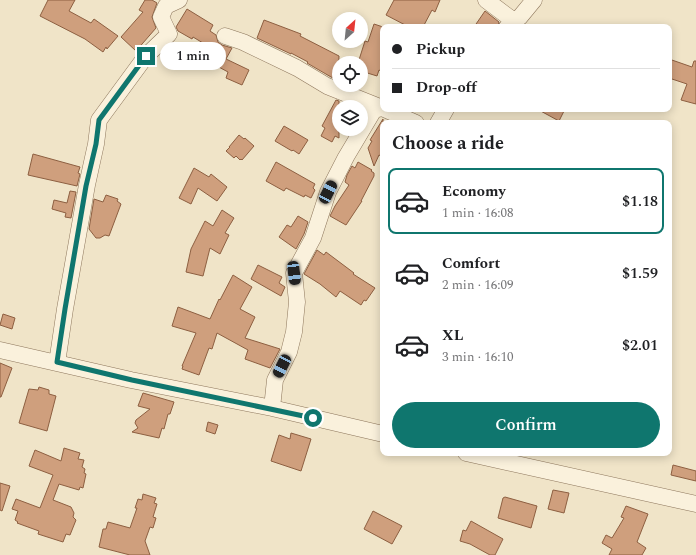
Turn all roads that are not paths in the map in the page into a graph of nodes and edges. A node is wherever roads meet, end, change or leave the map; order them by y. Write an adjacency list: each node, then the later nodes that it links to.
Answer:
1 (179, 0): 12 (street)
2 (486, 0): 4 (street)
3 (534, 0): 5 (street)
4 (511, 24)
5 (513, 24)
6 (224, 36): 7 (street)
7 (380, 107)
8 (380, 108): 13 (street)
9 (391, 112): 10 (street)
10 (409, 120)
11 (0, 350): 12 (street)
12 (57, 362): 13 (street)
13 (272, 408): 14 (street)
14 (380, 433)
15 (480, 456): 16 (street)
16 (696, 504)

